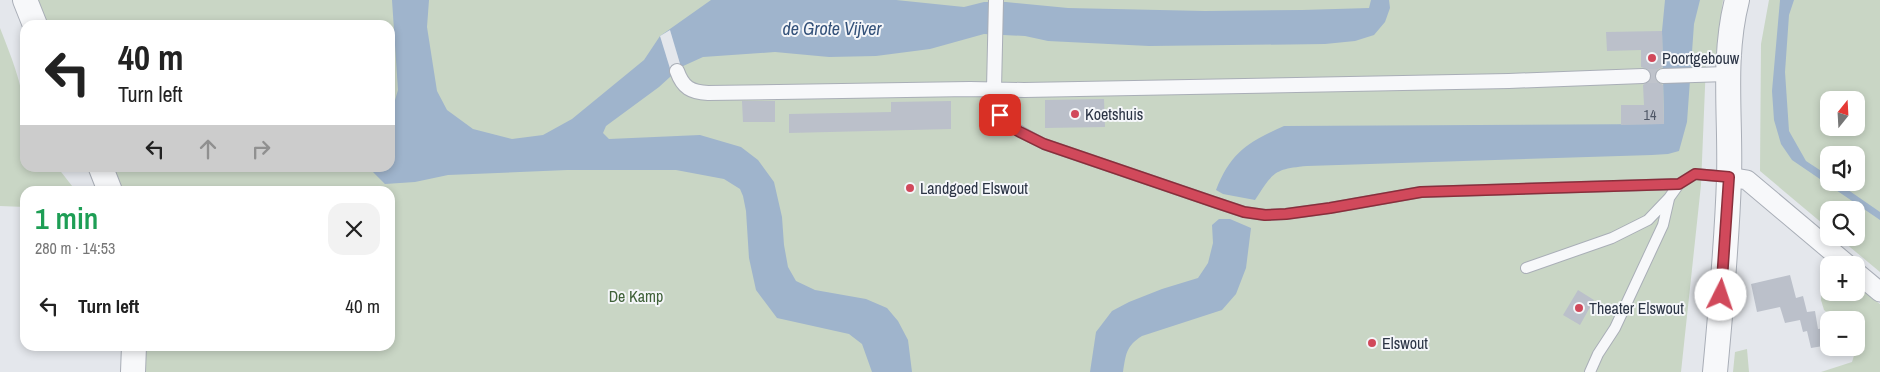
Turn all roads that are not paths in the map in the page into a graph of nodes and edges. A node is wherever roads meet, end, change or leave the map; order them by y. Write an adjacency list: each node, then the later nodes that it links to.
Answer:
1 (25, 0): 4 (street)
2 (1737, 0): 6 (street)
3 (996, 1): 9 (street)
4 (33, 20)
5 (677, 71): 9 (street)
6 (1727, 74): 8 (street); 11 (street)
7 (1643, 76): 9 (street)
8 (1663, 76)
9 (994, 89): 12 (lane)
10 (103, 172): 13 (street)
11 (1729, 177): 12 (lane); 15 (street); 22 (street)
12 (1679, 184): 14 (lane)
13 (108, 186)
14 (1669, 198): 16 (lane); 21 (lane)
15 (1837, 256)
16 (1526, 268)
17 (1865, 280): 18 (street)
18 (1880, 292)
19 (134, 351): 20 (street)
20 (133, 372)
21 (1590, 372)
22 (1715, 372)

